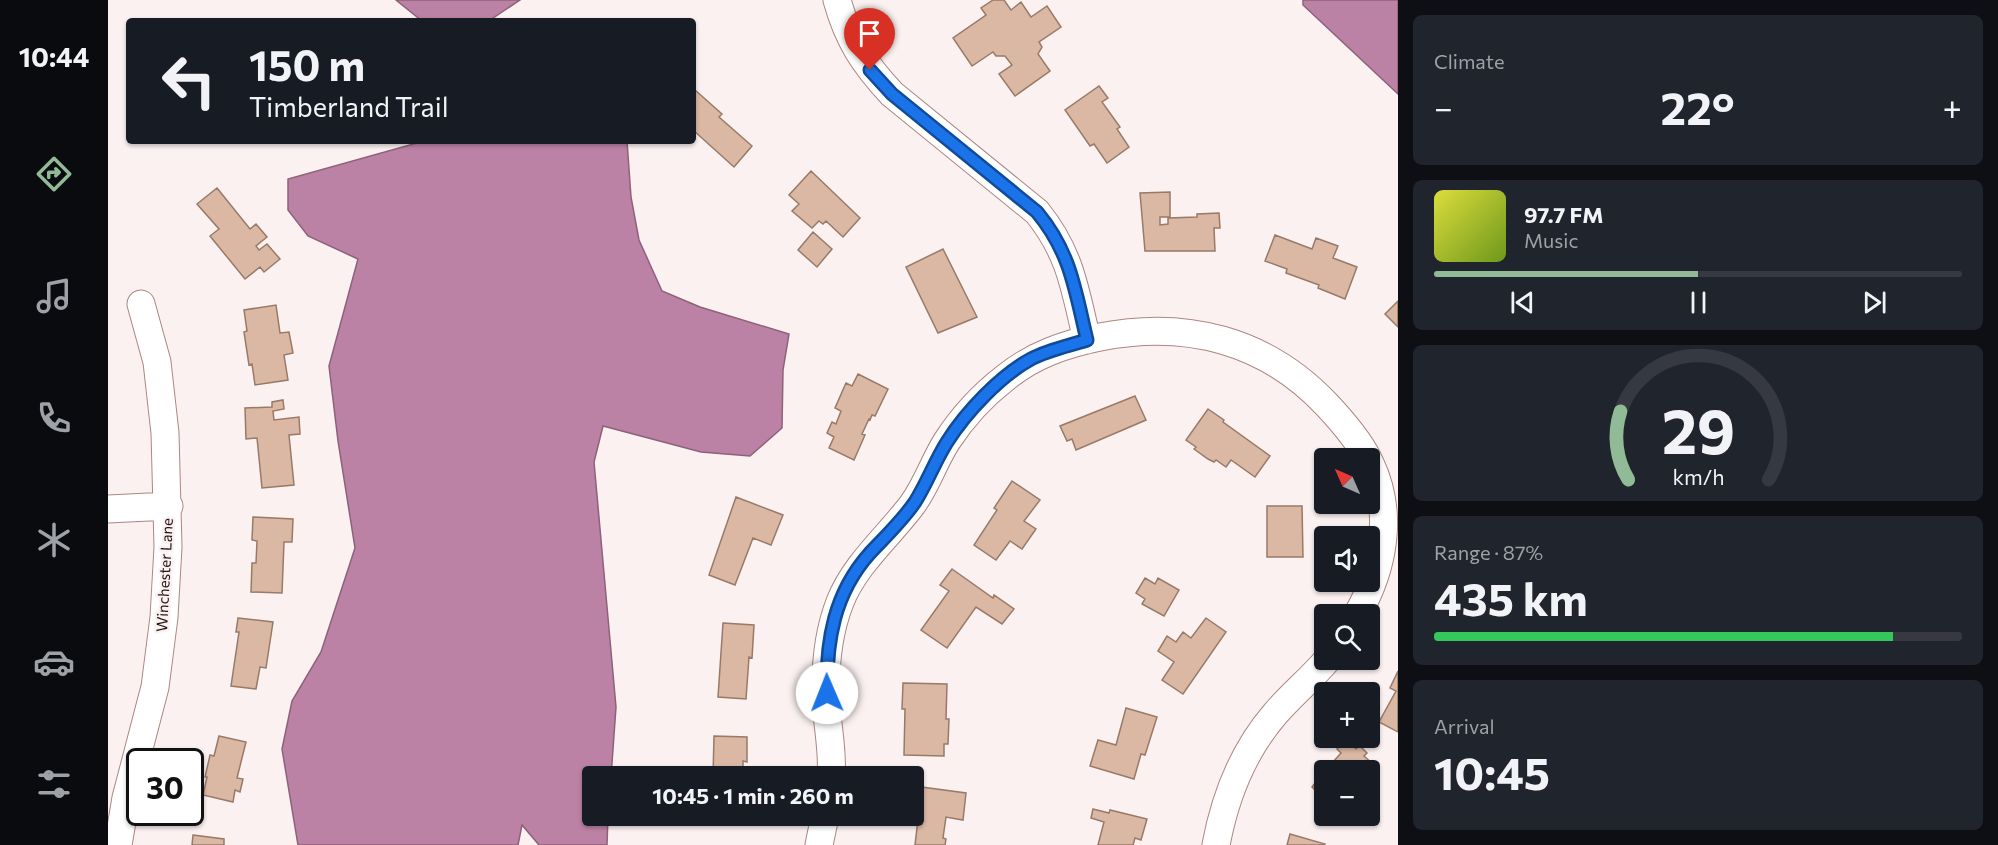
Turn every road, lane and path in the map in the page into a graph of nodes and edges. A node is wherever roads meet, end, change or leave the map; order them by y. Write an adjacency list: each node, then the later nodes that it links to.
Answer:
1 (837, 0): 3 (street)
2 (141, 304): 6 (street, Winchester Lane)
3 (1087, 340): 4 (street); 11 (street)
4 (1360, 448)
5 (1380, 493): 8 (street)
6 (169, 506): 7 (street); 13 (street, Winchester Lane)
7 (108, 509)
8 (1391, 527): 9 (street)
9 (1363, 604)
10 (1317, 670): 15 (street)
11 (830, 766)
12 (823, 826): 14 (street)
13 (118, 845)
14 (819, 845)
15 (1216, 845)

